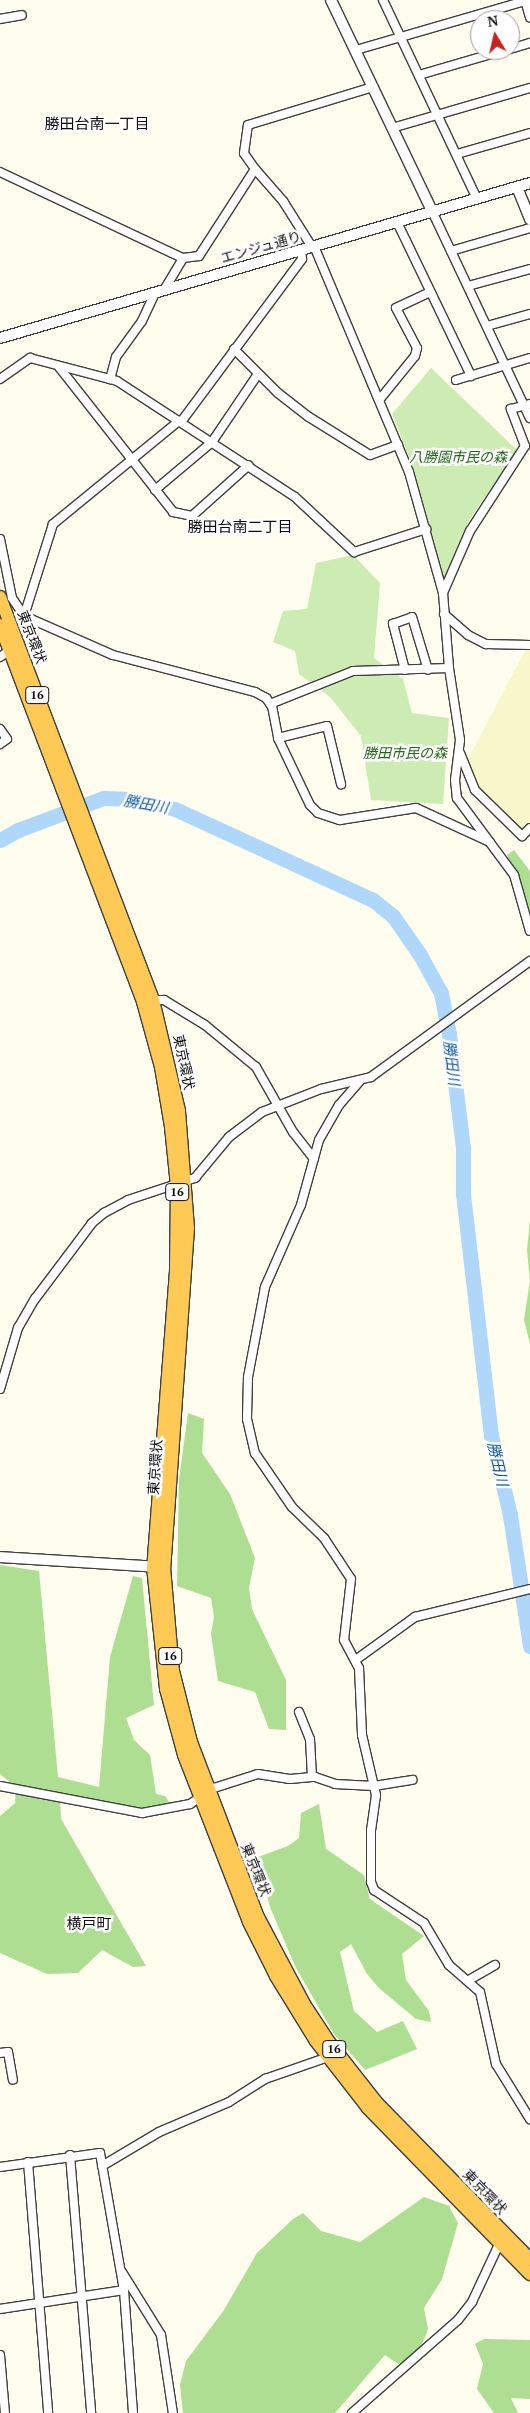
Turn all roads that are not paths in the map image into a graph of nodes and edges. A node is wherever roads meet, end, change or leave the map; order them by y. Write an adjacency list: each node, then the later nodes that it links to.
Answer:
1 (331, 0): 8 (street)
2 (382, 0): 7 (street)
3 (526, 0): 5 (street); 7 (street)
4 (22, 15): 6 (street)
5 (530, 18)
6 (0, 19)
7 (401, 37): 8 (street); 10 (street)
8 (356, 50): 11 (street)
9 (471, 60): 10 (street)
10 (418, 75): 13 (street)
11 (373, 87): 14 (street); 17 (street)
12 (530, 88): 13 (street)
13 (438, 115): 14 (street); 16 (street)
14 (392, 128): 22 (street)
15 (530, 133): 16 (street)
16 (457, 154): 21 (street)
17 (255, 169): 26 (street); 29 (street)
18 (0, 172): 29 (street)
19 (530, 183): 20 (street, エンジュ通り)
20 (517, 186): 21 (street, エンジュ通り); 23 (street)
21 (477, 198): 22 (street, エンジュ通り)
22 (432, 211): 24 (street, エンジュ通り); 28 (street)
23 (530, 219)
24 (397, 222): 26 (street, エンジュ通り); 33 (street)
25 (530, 228): 28 (street)
26 (313, 246): 27 (street, エンジュ通り); 46 (street)
27 (301, 250): 32 (street, エンジュ通り); 37 (street)
28 (451, 251): 31 (street)
29 (183, 258): 32 (street)
30 (530, 269): 31 (street)
31 (468, 286): 35 (street)
32 (159, 291): 36 (street, エンジュ通り); 44 (street)
33 (430, 292): 42 (street); 46 (street)
34 (530, 314): 35 (street)
35 (487, 326): 39 (street)
36 (0, 338)
37 (234, 349): 41 (street); 49 (street)
38 (530, 358): 39 (street)
39 (506, 366): 42 (street); 47 (street)
40 (59, 367): 43 (street); 44 (street); 52 (street)
41 (258, 374): 50 (street); 51 (street)
42 (471, 376): 45 (street)
43 (0, 379)
44 (110, 379): 49 (street)
45 (456, 380)
46 (380, 399): 51 (street)
47 (527, 405): 48 (street); 57 (street)
48 (530, 418)
49 (180, 421): 50 (street); 52 (street)
50 (212, 442): 53 (street); 54 (street)
51 (398, 445): 55 (street)
52 (131, 460): 54 (street); 61 (street)
53 (249, 466): 54 (street); 55 (street)
54 (155, 490)
55 (426, 529): 57 (street)
56 (0, 539): 60 (street)
57 (443, 593): 59 (street)
58 (0, 597): 60 (highway, 東京環状 / 16)
59 (444, 614): 62 (street); 64 (street)
60 (8, 616): 61 (street); 63 (highway, 東京環状 / 16); 73 (highway, 東京環状 / 16)
61 (24, 616): 67 (street)
62 (530, 645)
63 (5, 654): 73 (highway, 東京環状 / 16)
64 (448, 668): 66 (street); 71 (street)
65 (405, 670): 66 (street); 66 (street); 67 (street)
66 (428, 670)
67 (270, 704): 69 (street)
68 (0, 729): 70 (street)
69 (278, 738): 72 (street); 76 (street)
70 (0, 744)
71 (460, 753): 74 (street); 76 (street)
72 (341, 784)
73 (70, 795): 75 (highway, 東京環状 / 16)
74 (530, 828)
75 (84, 831): 79 (highway, 東京環状 / 16); 83 (highway, 東京環状 / 16)
76 (490, 842): 77 (street)
77 (530, 931)
78 (530, 961): 80 (street)
79 (153, 1000): 81 (street); 83 (highway, 東京環状 / 16)
80 (360, 1081): 81 (street); 82 (street)
81 (277, 1105): 82 (street); 83 (street)
82 (314, 1160): 88 (street)
83 (182, 1184): 84 (street); 86 (highway, 東京環状 / 16)
84 (0, 1389)
85 (0, 1557): 86 (street)
86 (158, 1567): 94 (highway, 東京環状 / 16)
87 (530, 1589): 88 (street)
88 (357, 1659): 93 (street)
89 (299, 1712): 90 (street)
90 (312, 1777): 93 (street); 94 (street)
91 (413, 1780): 93 (street)
92 (0, 1786): 94 (street)
93 (374, 1786): 96 (street)
94 (204, 1796): 98 (highway, 東京環状 / 16); 105 (highway, 東京環状 / 16)
95 (495, 1965): 96 (street)
96 (469, 1980): 100 (street)
97 (0, 2053): 99 (street)
98 (328, 2058): 103 (street); 105 (highway, 東京環状 / 16)
99 (13, 2080)
100 (530, 2119)
101 (70, 2156): 102 (street); 103 (street); 110 (street)
102 (28, 2162): 104 (street); 111 (street)
103 (102, 2166): 107 (street)
104 (0, 2167)
105 (502, 2239): 106 (highway, 東京環状 / 16); 108 (highway, 東京環状 / 16); 119 (street)
106 (530, 2259)
107 (118, 2265): 109 (street); 118 (street)
108 (530, 2274)
109 (124, 2290): 110 (street); 117 (street)
110 (81, 2296): 111 (street); 116 (street)
111 (39, 2303): 112 (street); 115 (street)
112 (0, 2309)
113 (0, 2355): 114 (street)
114 (5, 2413)
115 (48, 2413)
116 (92, 2413)
117 (133, 2413)
118 (173, 2413)
119 (352, 2413)

